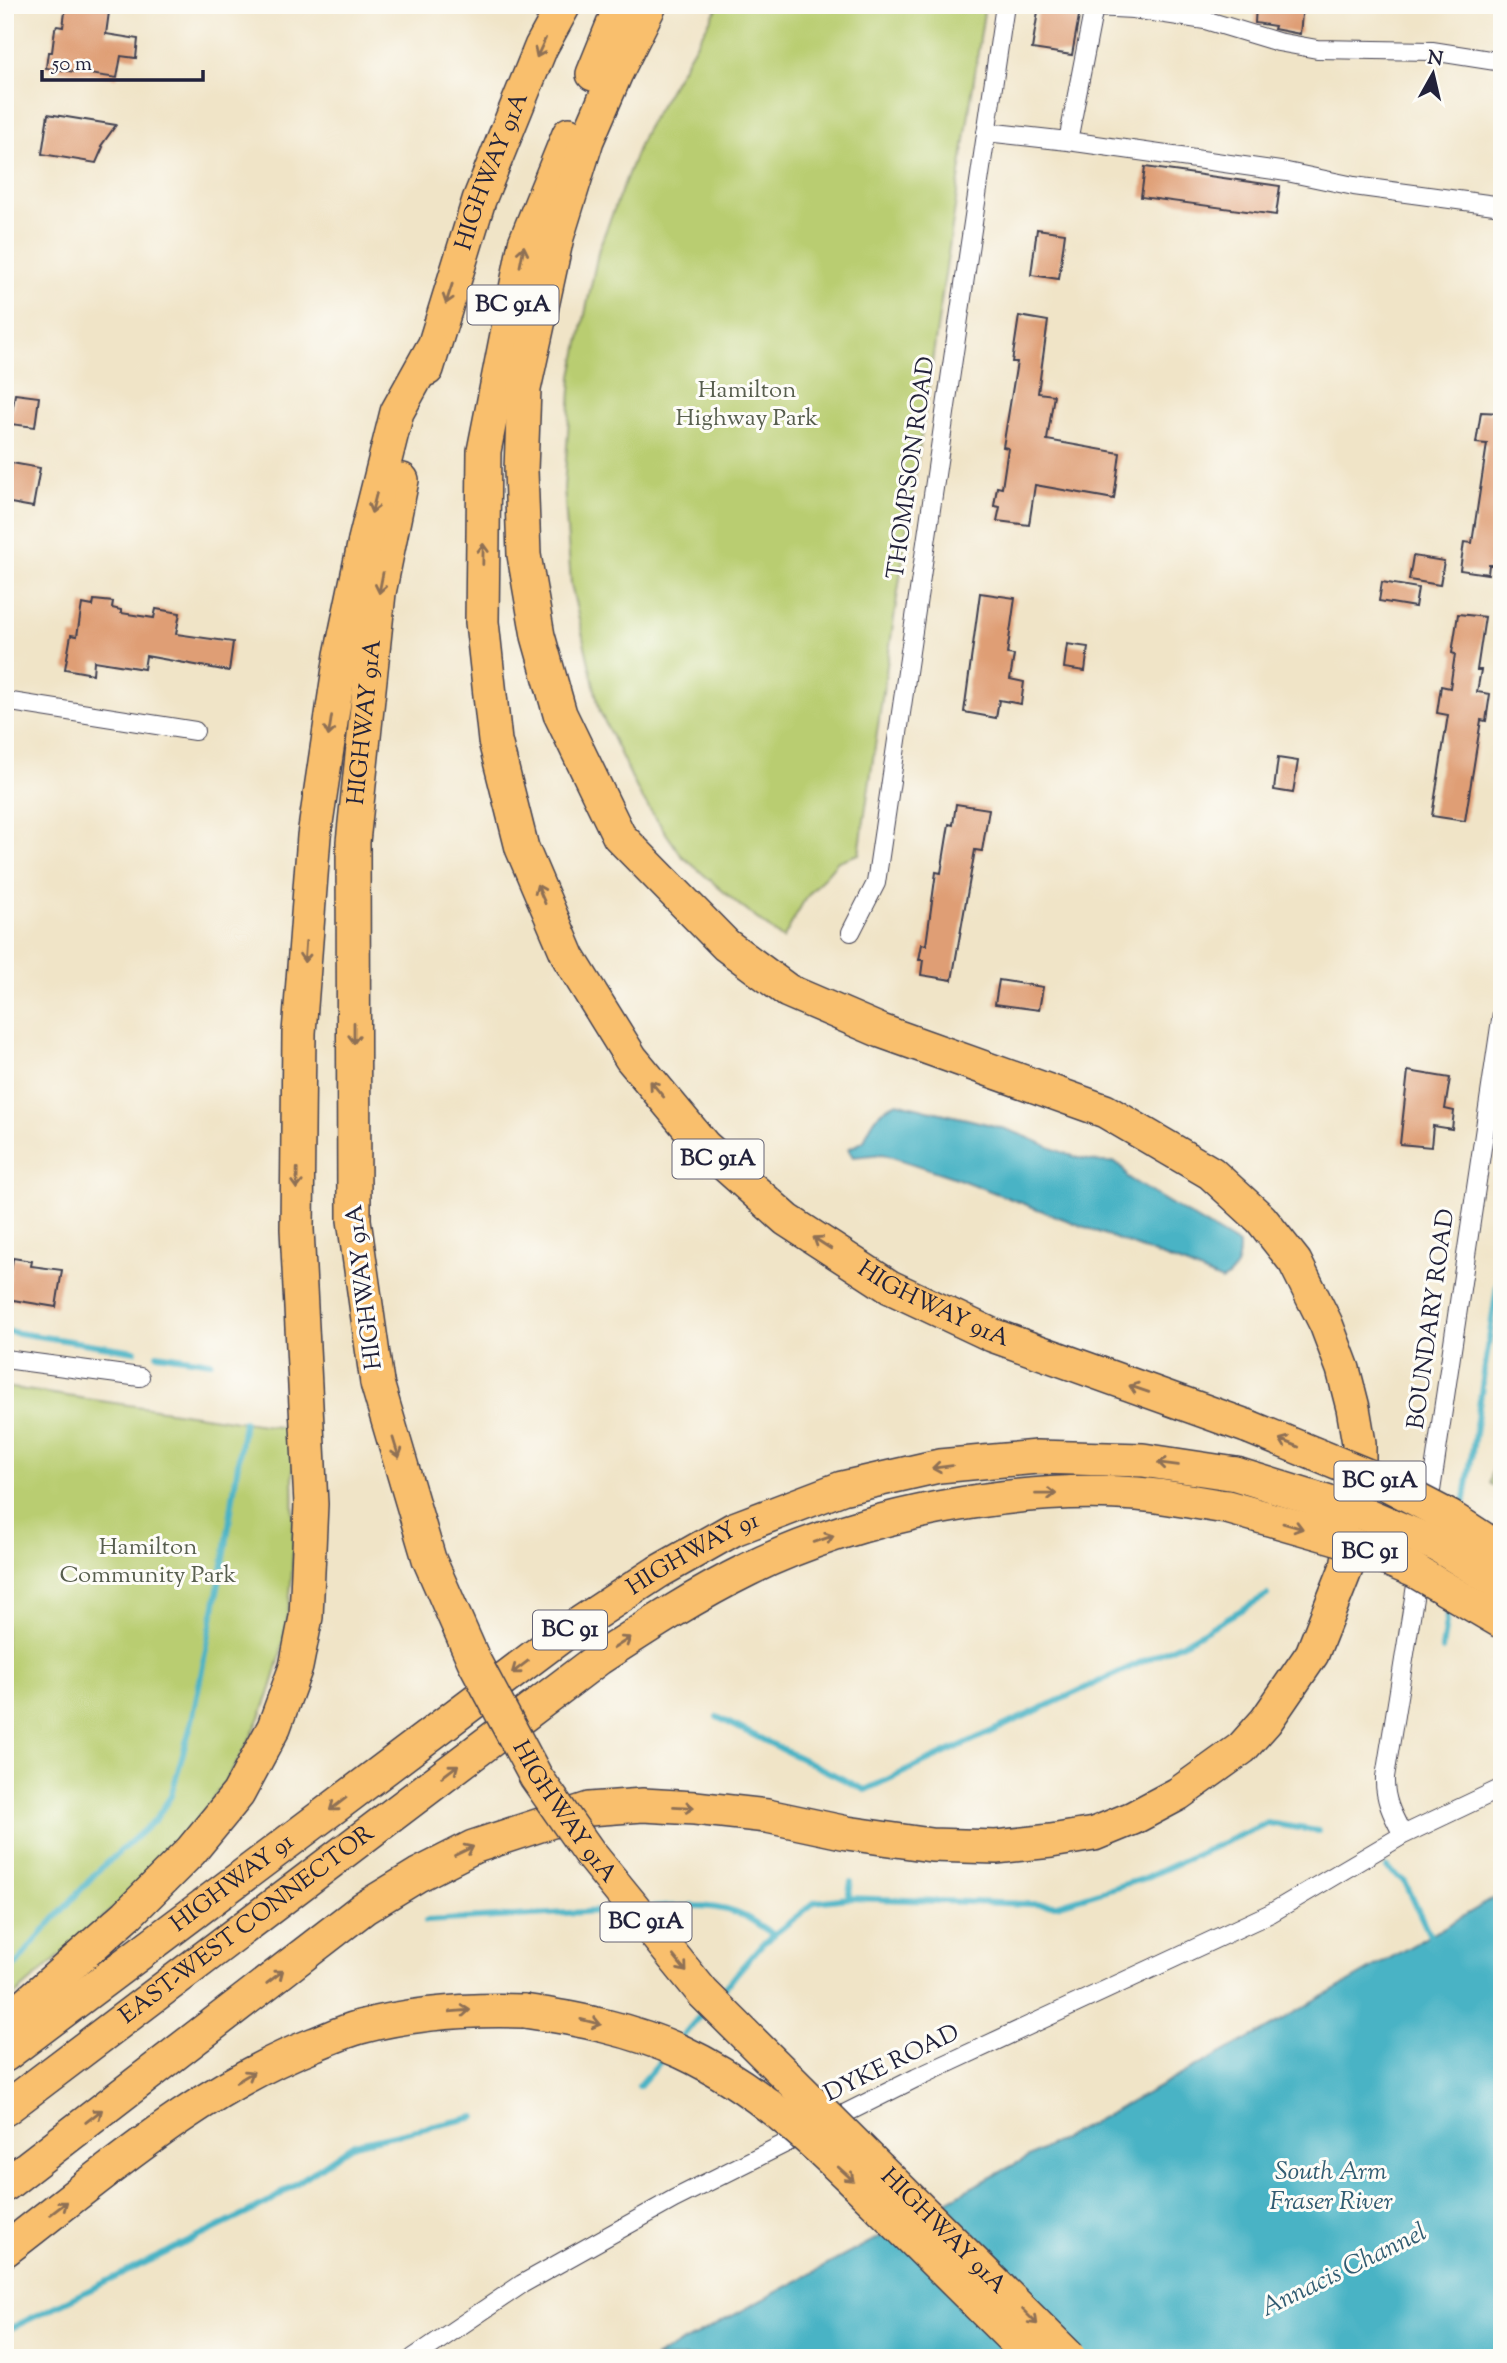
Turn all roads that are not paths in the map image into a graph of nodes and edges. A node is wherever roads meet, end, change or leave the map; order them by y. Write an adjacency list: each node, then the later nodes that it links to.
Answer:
1 (564, 5): 9 (highway, HIGHWAY 91A / BC 91A, one-way to 9)
2 (621, 5): 16 (highway, HIGHWAY 91A / BC 91A, one-way to 2, bridge)
3 (650, 5): 25 (highway, one-way to 3)
4 (1005, 5): 6 (street, THOMPSON ROAD)
5 (1502, 62): 7 (street)
6 (986, 132): 7 (street); 12 (street, THOMPSON ROAD)
7 (1068, 141): 8 (street)
8 (1502, 206)
9 (432, 349): 22 (highway, one-way to 22); 29 (highway, HIGHWAY 91A / BC 91A, one-way to 29, bridge)
10 (5, 701): 11 (street)
11 (195, 731)
12 (851, 932)
13 (1502, 1013): 21 (street, BOUNDARY ROAD)
14 (5, 1359): 15 (street)
15 (140, 1377)
16 (1502, 1551)
17 (1502, 1585): 23 (highway, HIGHWAY 91 / BC 91, one-way to 23, bridge)
18 (1502, 1622): 19 (highway, HIGHWAY 91 / BC 91, one-way to 18, bridge)
19 (488, 1741): 24 (highway, EAST-WEST CONNECTOR / BC 91, one-way to 19)
20 (1502, 1788): 21 (street, DYKE ROAD)
21 (1403, 1835): 27 (street, DYKE ROAD)
22 (5, 2023)
23 (5, 2055)
24 (5, 2109)
25 (5, 2185)
26 (5, 2250): 28 (highway, one-way to 28, bridge)
27 (414, 2358)
28 (1032, 2358)
29 (1070, 2358)

